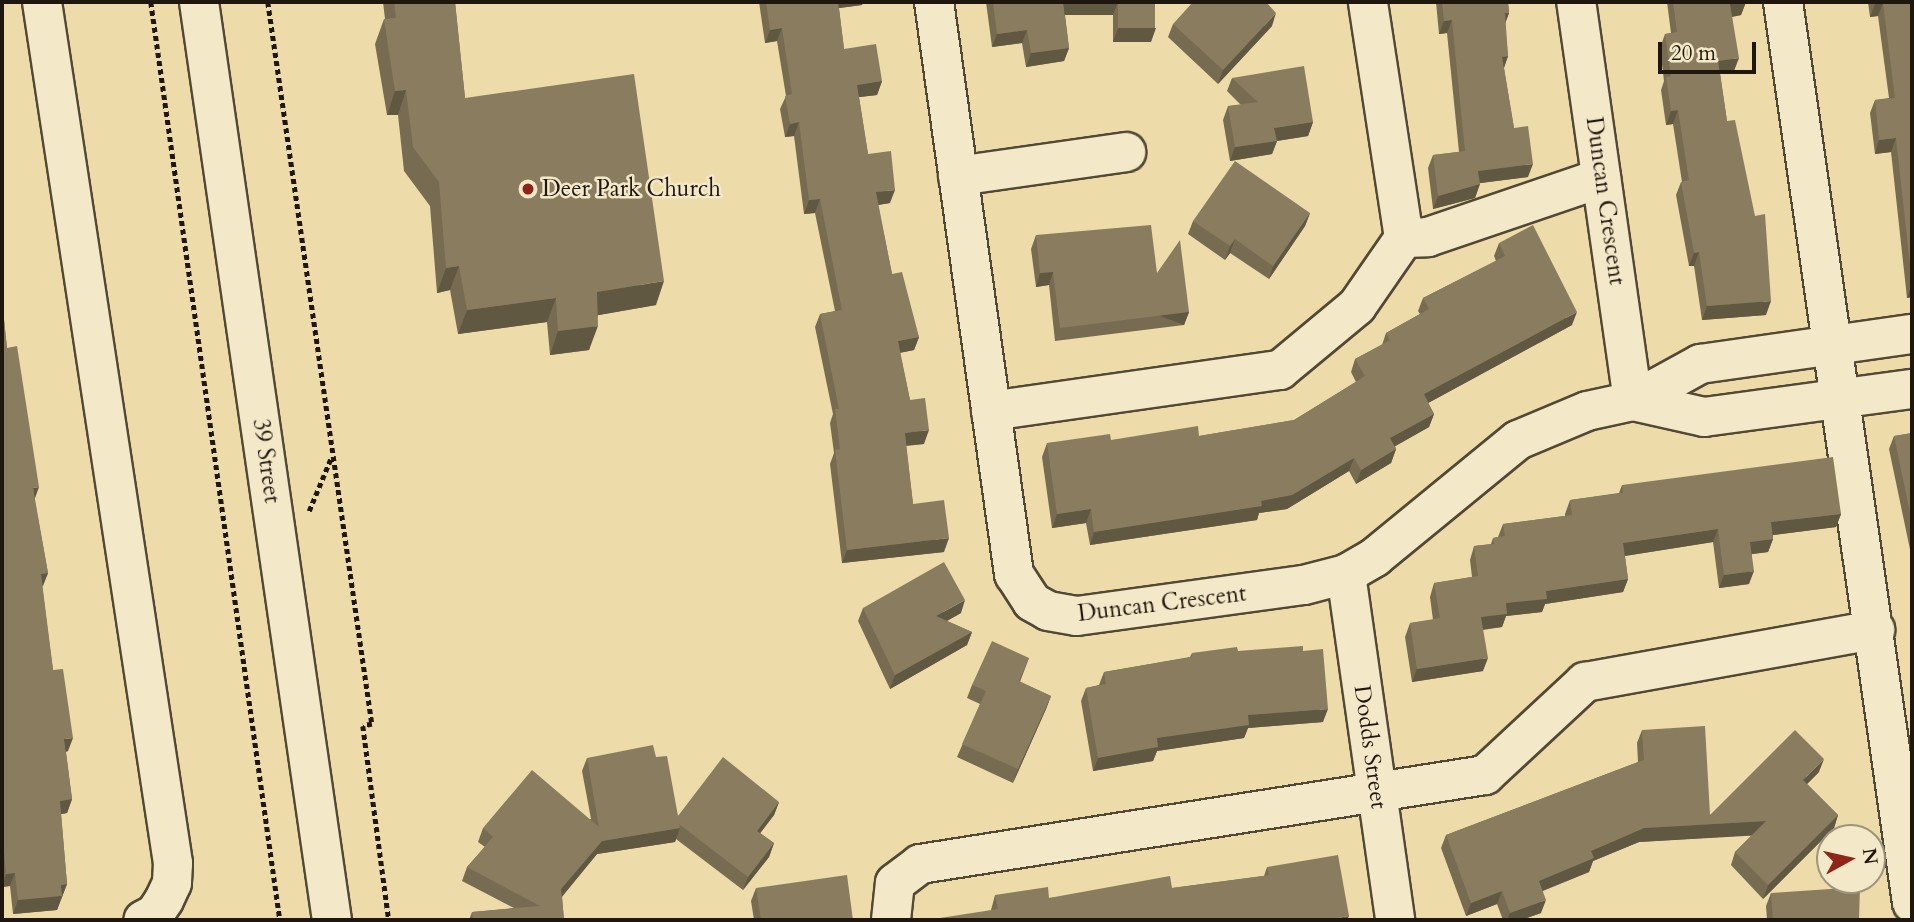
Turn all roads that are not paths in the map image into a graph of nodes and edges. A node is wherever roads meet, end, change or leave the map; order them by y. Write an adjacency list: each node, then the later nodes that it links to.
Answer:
1 (42, 2): 21 (street)
2 (199, 2): 22 (street, 39 Street)
3 (934, 2): 8 (street, Duncan Crescent)
4 (1368, 2): 10 (street)
5 (1576, 2): 9 (street, Duncan Crescent)
6 (1783, 2): 12 (street)
7 (1126, 152): 8 (street)
8 (958, 176): 16 (street, Duncan Crescent)
9 (1601, 178): 10 (street); 15 (street, Duncan Crescent)
10 (1404, 238): 16 (street)
11 (1912, 334): 12 (street, Duncan Crescent)
12 (1833, 345): 14 (street); 15 (street, Duncan Crescent)
13 (1912, 389): 14 (street, Duncan Crescent)
14 (1841, 399): 15 (street, Duncan Crescent); 18 (street)
15 (1633, 401): 17 (street, Duncan Crescent)
16 (991, 411): 17 (street, Duncan Crescent)
17 (1346, 574): 19 (street, Dodds Street)
18 (1875, 630): 19 (street); 20 (street)
19 (1377, 793): 23 (street); 24 (street, Dodds Street)
20 (1912, 903)
21 (143, 920)
22 (332, 920)
23 (891, 920)
24 (1395, 920)

